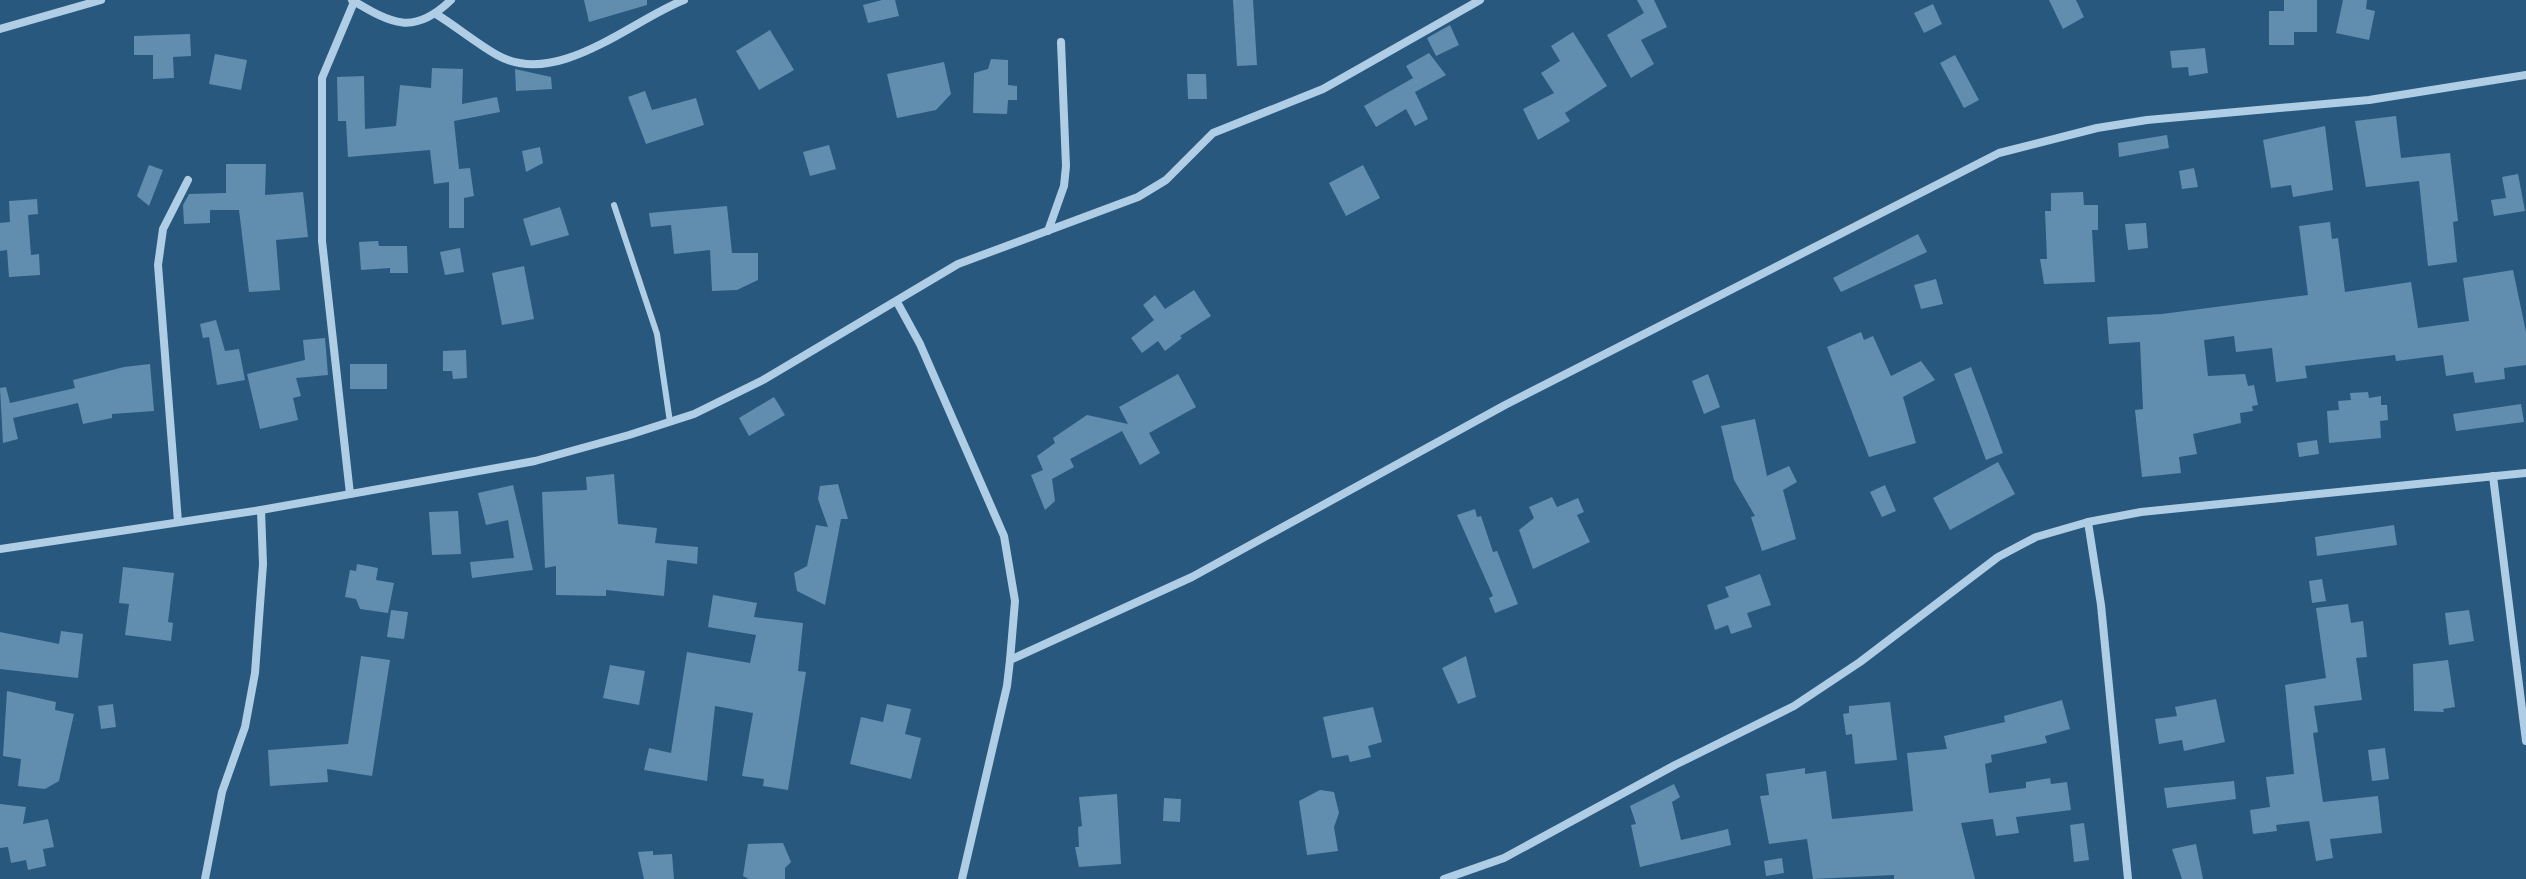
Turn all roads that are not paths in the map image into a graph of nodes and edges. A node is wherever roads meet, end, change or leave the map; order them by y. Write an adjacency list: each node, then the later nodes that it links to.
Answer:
1 (101, 0): 7 (street)
2 (451, 0): 6 (street)
3 (684, 0): 6 (street)
4 (1480, 0): 12 (street)
5 (353, 1): 6 (street); 17 (street)
6 (436, 14)
7 (0, 29)
8 (1061, 42): 12 (street)
9 (2526, 75): 22 (street)
10 (188, 180): 19 (street)
11 (614, 205): 14 (lane)
12 (1048, 231): 13 (street)
13 (897, 302): 14 (street); 22 (street)
14 (670, 422): 17 (street)
15 (2526, 473): 16 (street)
16 (2493, 476): 20 (street); 23 (street)
17 (350, 494): 18 (street)
18 (261, 510): 19 (street); 24 (street)
19 (178, 522): 21 (street)
20 (2088, 522): 26 (street); 27 (street)
21 (0, 549)
22 (1010, 660): 25 (street)
23 (2526, 741)
24 (205, 879)
25 (962, 879)
26 (1444, 879)
27 (2128, 879)

